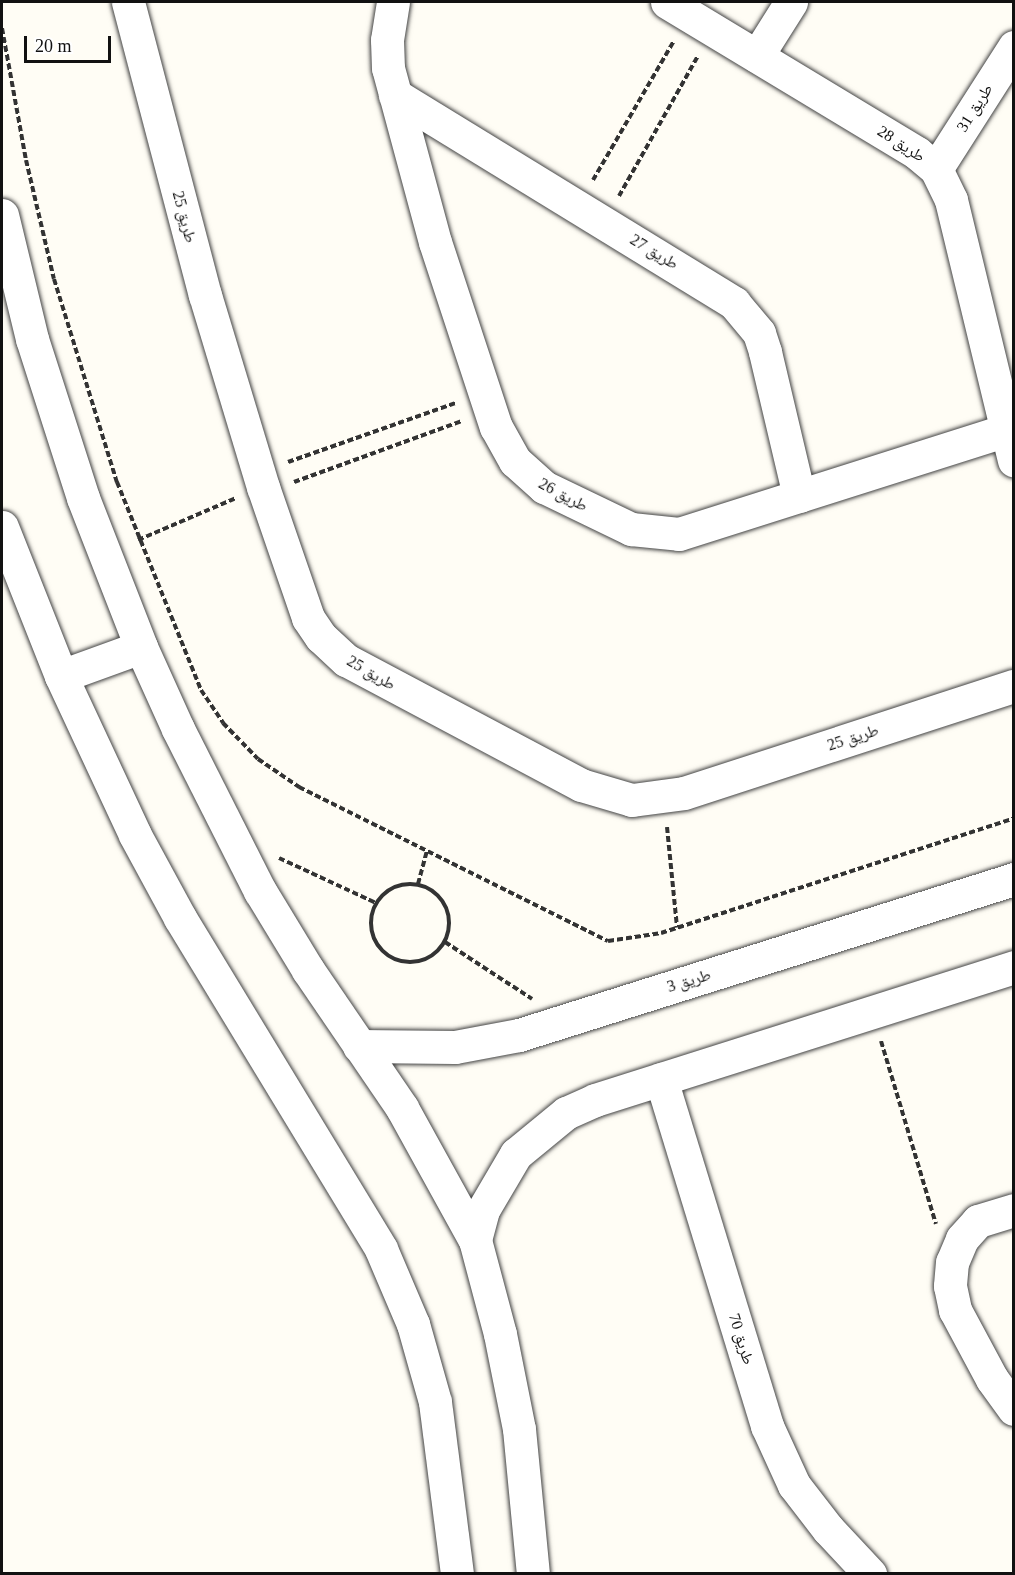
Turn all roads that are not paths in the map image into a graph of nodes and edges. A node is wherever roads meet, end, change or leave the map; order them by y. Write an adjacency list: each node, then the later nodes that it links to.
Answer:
1 (128, 2): 16 (street, طريق 25)
2 (393, 2): 7 (street, طريق 26)
3 (791, 2): 6 (street)
4 (690, 15): 6 (street, طريق 28)
5 (1014, 47): 8 (street, طريق 31)
6 (757, 56): 8 (street, طريق 28)
7 (395, 95): 12 (street, طريق 27); 12 (street, طريق 26)
8 (936, 169): 10 (street, طريق 28)
9 (2, 215): 14 (street)
10 (1006, 429): 11 (street, طريق 28); 12 (street, طريق 26)
11 (1014, 461)
12 (799, 496)
13 (2, 527): 15 (street)
14 (141, 647): 15 (street); 19 (street)
15 (61, 676): 24 (street)
16 (1014, 686)
17 (1014, 879): 19 (street, طريق 3)
18 (1014, 967): 20 (street)
19 (359, 1046): 22 (street)
20 (661, 1079): 22 (street); 26 (street, طريق 70)
21 (1014, 1210): 23 (street)
22 (475, 1240): 25 (street)
23 (1014, 1409)
24 (457, 1574)
25 (533, 1574)
26 (870, 1574)

